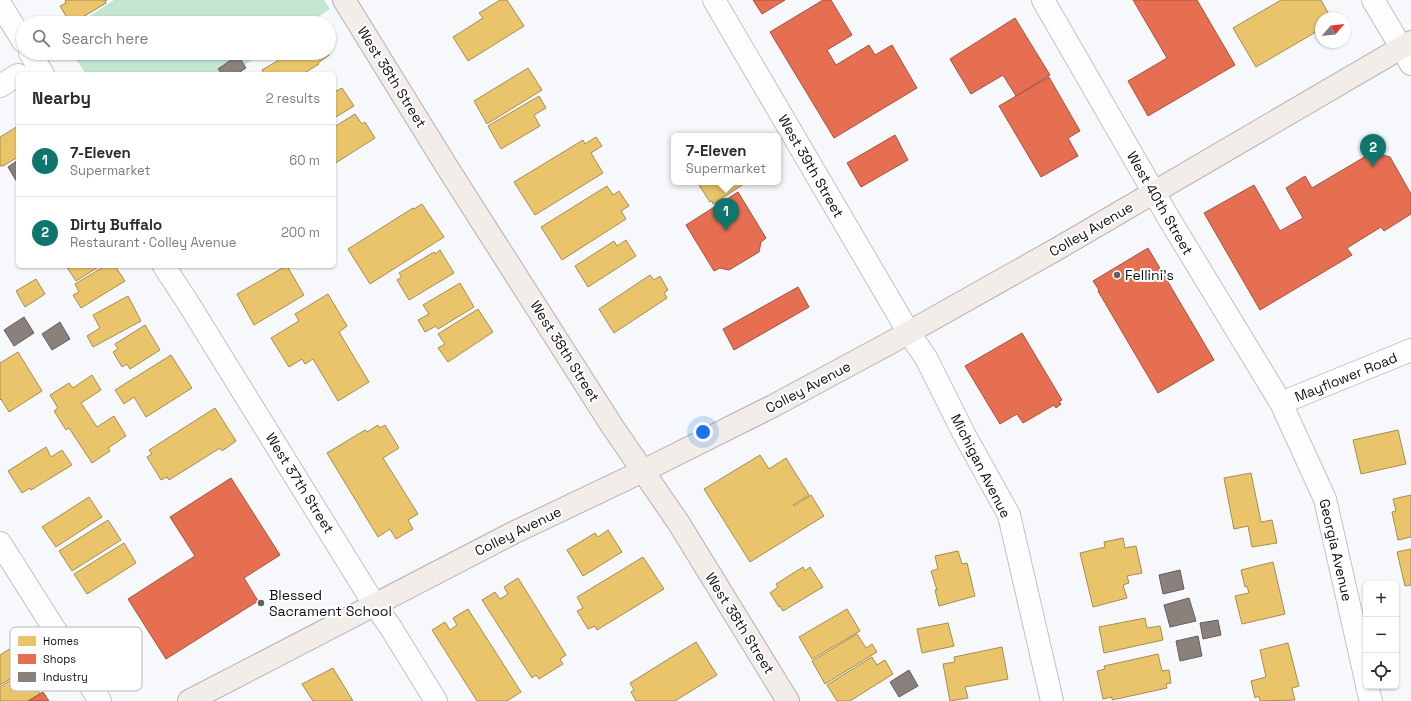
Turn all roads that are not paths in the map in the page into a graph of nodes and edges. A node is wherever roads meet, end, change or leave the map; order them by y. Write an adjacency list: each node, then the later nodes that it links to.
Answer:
1 (344, 0): 15 (main road, West 38th Street)
2 (714, 0): 12 (street, West 39th Street)
3 (1043, 0): 10 (street, West 40th Street)
4 (1374, 0): 7 (street)
5 (0, 4): 6 (street)
6 (16, 30)
7 (1408, 51): 10 (main road, Colley Avenue)
8 (16, 76): 9 (street)
9 (0, 86)
10 (1154, 193): 12 (main road, Colley Avenue); 14 (street, West 40th Street)
11 (165, 268): 17 (street, West 37th Street)
12 (909, 333): 15 (main road, Colley Avenue); 26 (street, Michigan Avenue)
13 (1411, 350): 14 (street, Mayflower Road)
14 (1281, 403): 19 (street, Georgia Avenue)
15 (643, 471): 17 (main road, Colley Avenue); 25 (main road, West 38th Street)
16 (0, 543): 18 (street)
17 (374, 604): 23 (main road, Colley Avenue); 24 (street, West 37th Street)
18 (53, 627)
19 (1363, 667)
20 (1368, 689): 27 (street)
21 (94, 691): 22 (street)
22 (100, 701)
23 (189, 701)
24 (436, 701)
25 (788, 701)
26 (1052, 701)
27 (1371, 701)

